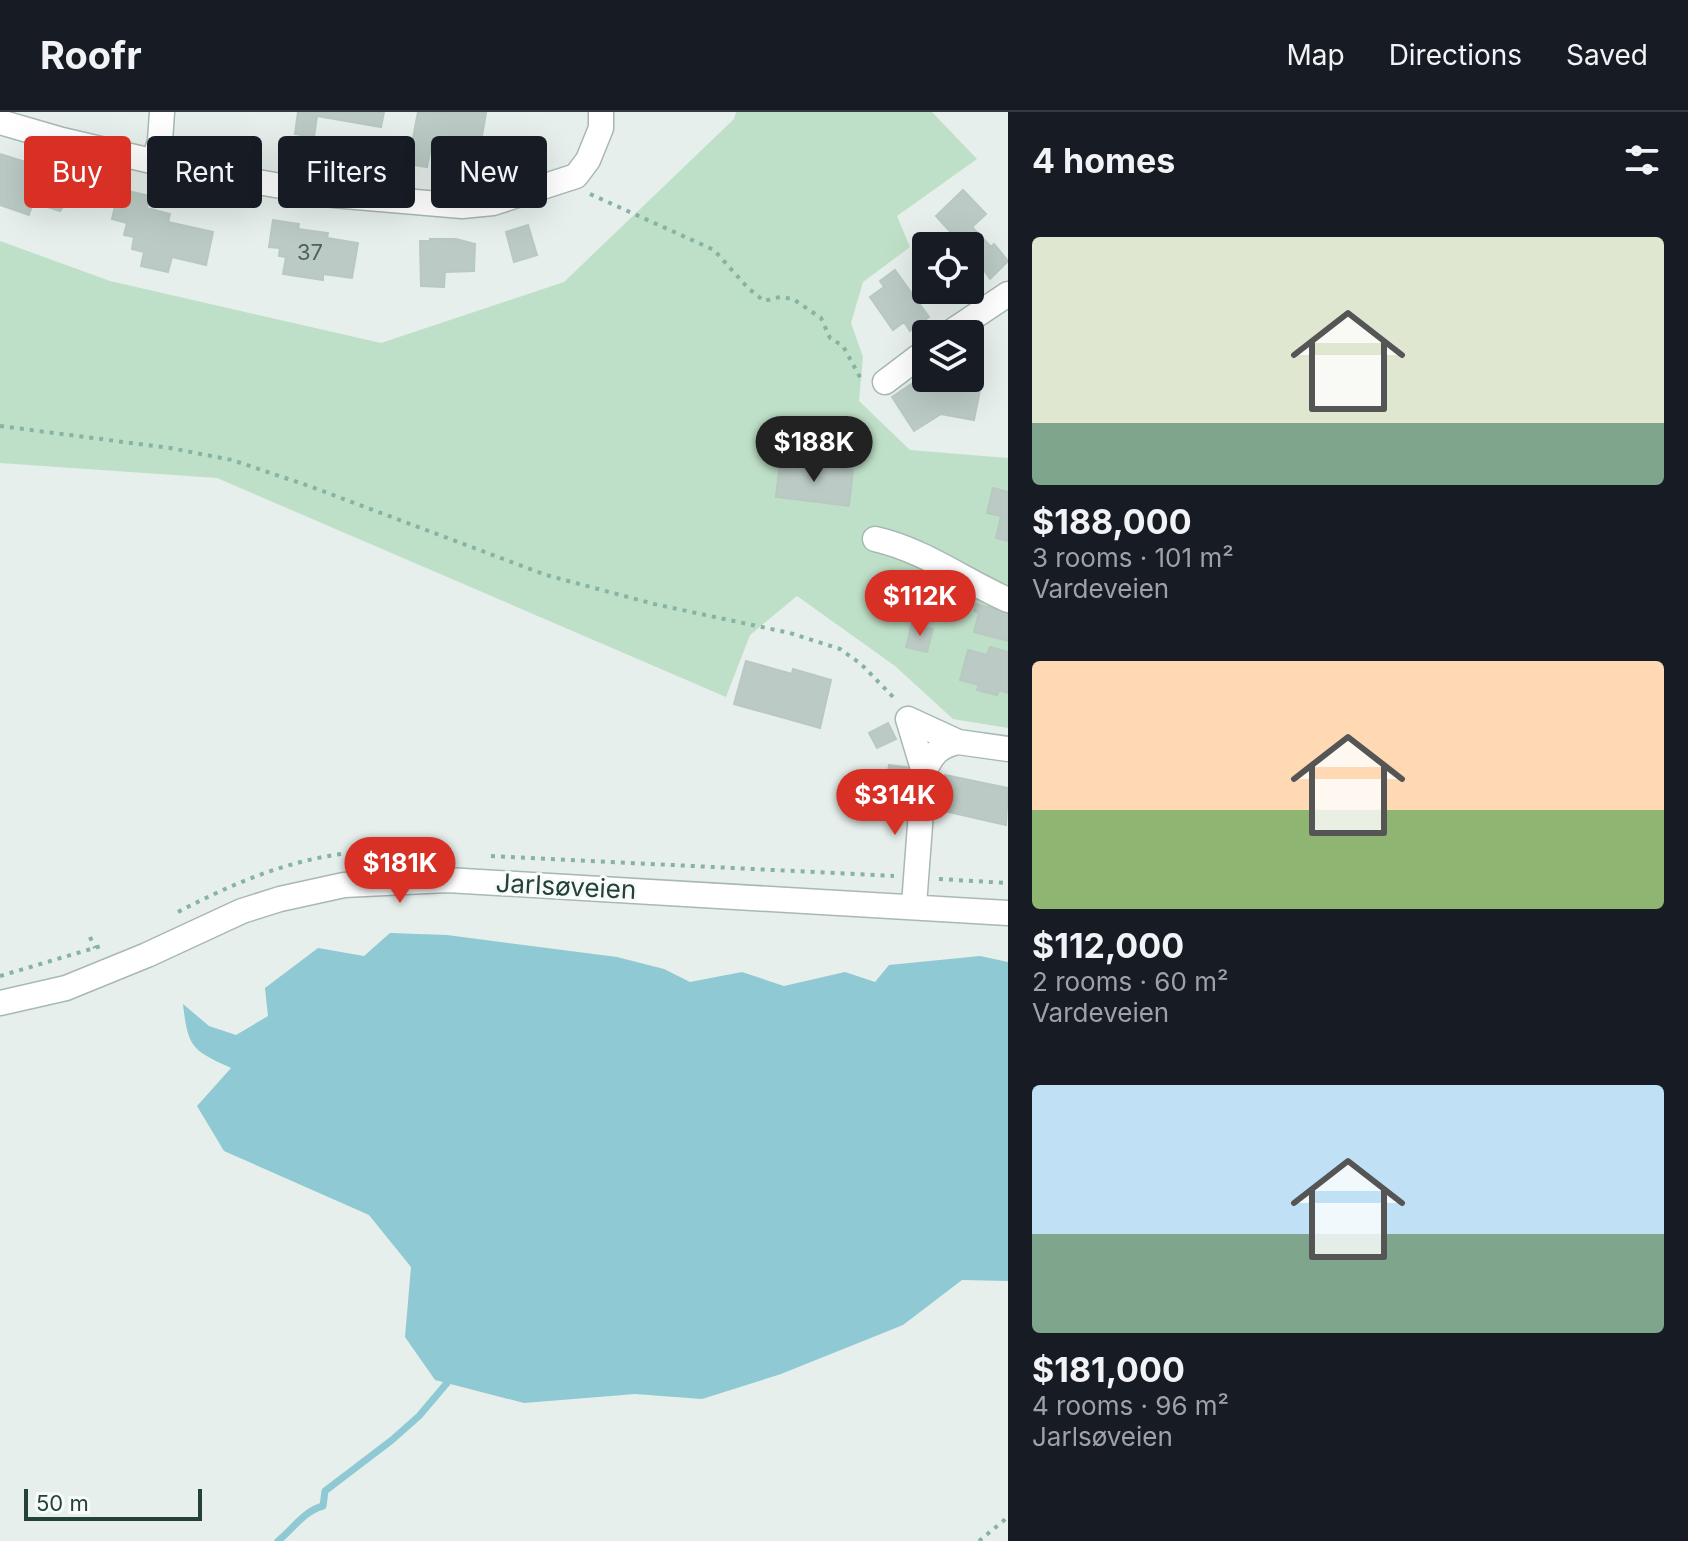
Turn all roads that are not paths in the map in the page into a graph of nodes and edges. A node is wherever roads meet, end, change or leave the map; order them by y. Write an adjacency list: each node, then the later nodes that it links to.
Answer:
1 (162, 112): 4 (street)
2 (601, 112): 6 (street)
3 (0, 122): 5 (street)
4 (160, 136)
5 (147, 159)
6 (262, 183)
7 (1008, 294): 8 (street)
8 (969, 320)
9 (912, 362): 10 (street)
10 (885, 382)
11 (875, 539): 12 (street)
12 (1008, 600)
13 (958, 742): 14 (street); 15 (street); 15 (street)
14 (1008, 749)
15 (924, 772): 16 (street)
16 (914, 905): 17 (street, Jarlsøveien); 18 (street, Jarlsøveien)
17 (1008, 913)
18 (0, 1003)

